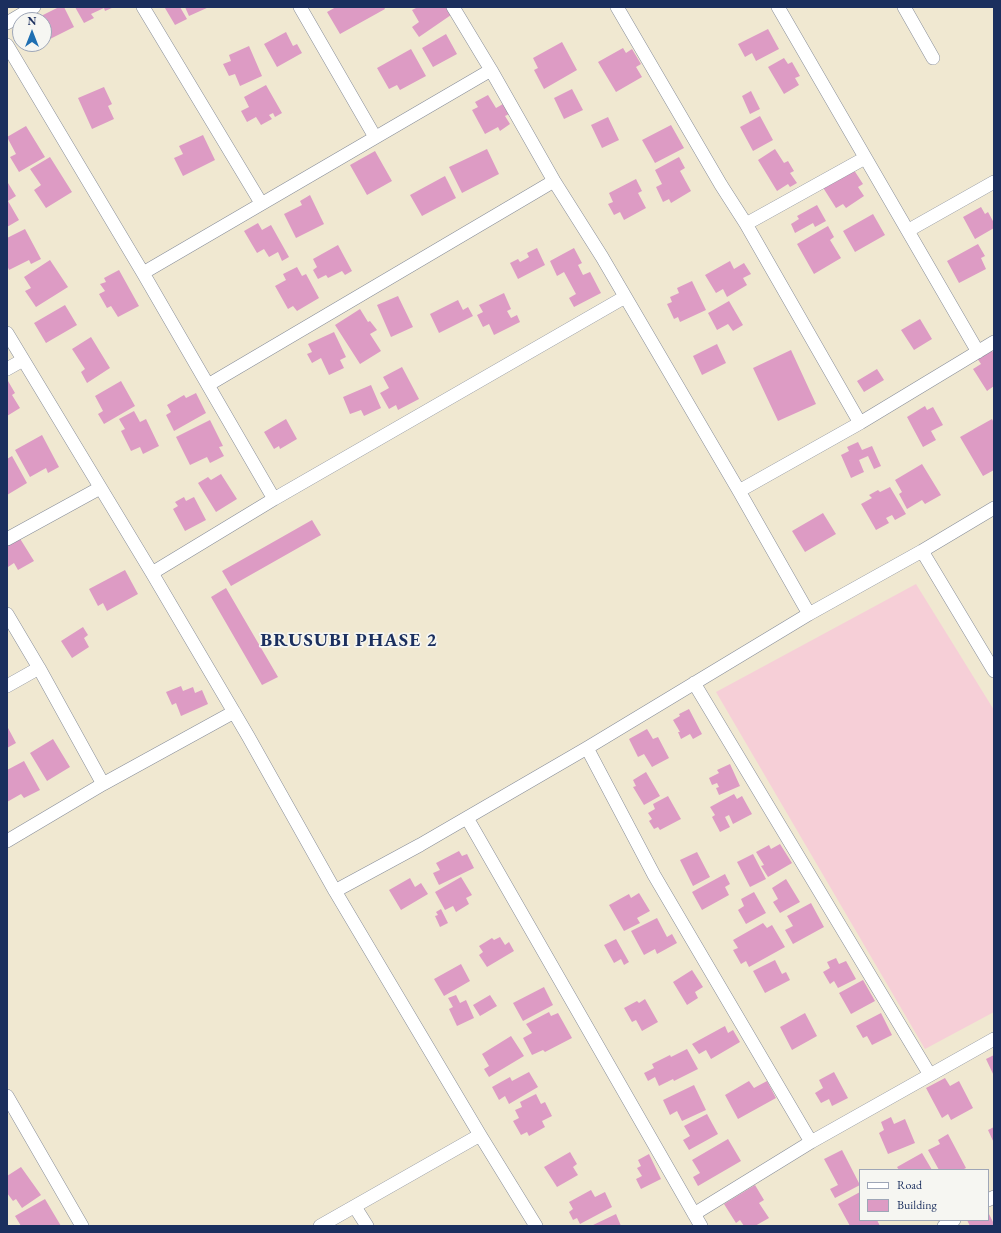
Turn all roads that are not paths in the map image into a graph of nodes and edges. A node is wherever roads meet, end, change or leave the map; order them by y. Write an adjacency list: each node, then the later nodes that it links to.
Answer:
1 (34, 7): 8 (street)
2 (143, 7): 16 (street)
3 (300, 7): 12 (street)
4 (617, 7): 17 (street)
5 (778, 7): 13 (street)
6 (904, 7): 10 (street)
7 (455, 8): 11 (street)
8 (7, 23)
9 (7, 45): 19 (street)
10 (933, 58)
11 (491, 70): 12 (street); 14 (street)
12 (375, 137): 16 (street)
13 (865, 158): 17 (street); 18 (street)
14 (554, 181): 20 (street); 26 (street)
15 (994, 182): 18 (street)
16 (261, 204): 19 (street)
17 (746, 224): 27 (street)
18 (909, 230): 23 (street)
19 (143, 273): 26 (street)
20 (625, 296): 29 (street); 30 (street)
21 (7, 333): 24 (street)
22 (994, 342): 23 (street)
23 (978, 352): 27 (street)
24 (23, 360): 25 (street); 28 (street)
25 (7, 369)
26 (208, 385): 30 (street)
27 (860, 423): 29 (street)
28 (100, 488): 32 (street); 34 (street)
29 (739, 491): 36 (street)
30 (274, 499): 34 (street)
31 (994, 508): 33 (street)
32 (7, 539)
33 (922, 551): 36 (street); 38 (street)
34 (152, 573): 41 (street)
35 (7, 614): 37 (street)
36 (809, 614): 39 (street)
37 (39, 668): 40 (street); 43 (street)
38 (994, 671)
39 (694, 683): 42 (street); 48 (street)
40 (7, 686)
41 (234, 712): 43 (street); 46 (street)
42 (587, 748): 44 (street); 51 (street)
43 (103, 784): 45 (street)
44 (467, 818): 46 (street); 53 (street)
45 (7, 841)
46 (334, 891): 50 (street)
47 (994, 1039): 48 (street)
48 (930, 1075): 51 (street)
49 (7, 1096): 54 (street)
50 (480, 1135): 52 (street); 57 (street)
51 (811, 1142): 53 (street)
52 (355, 1207): 55 (street); 56 (street)
53 (694, 1214): 58 (street)
54 (82, 1226)
55 (320, 1226)
56 (366, 1226)
57 (536, 1226)
58 (701, 1226)

